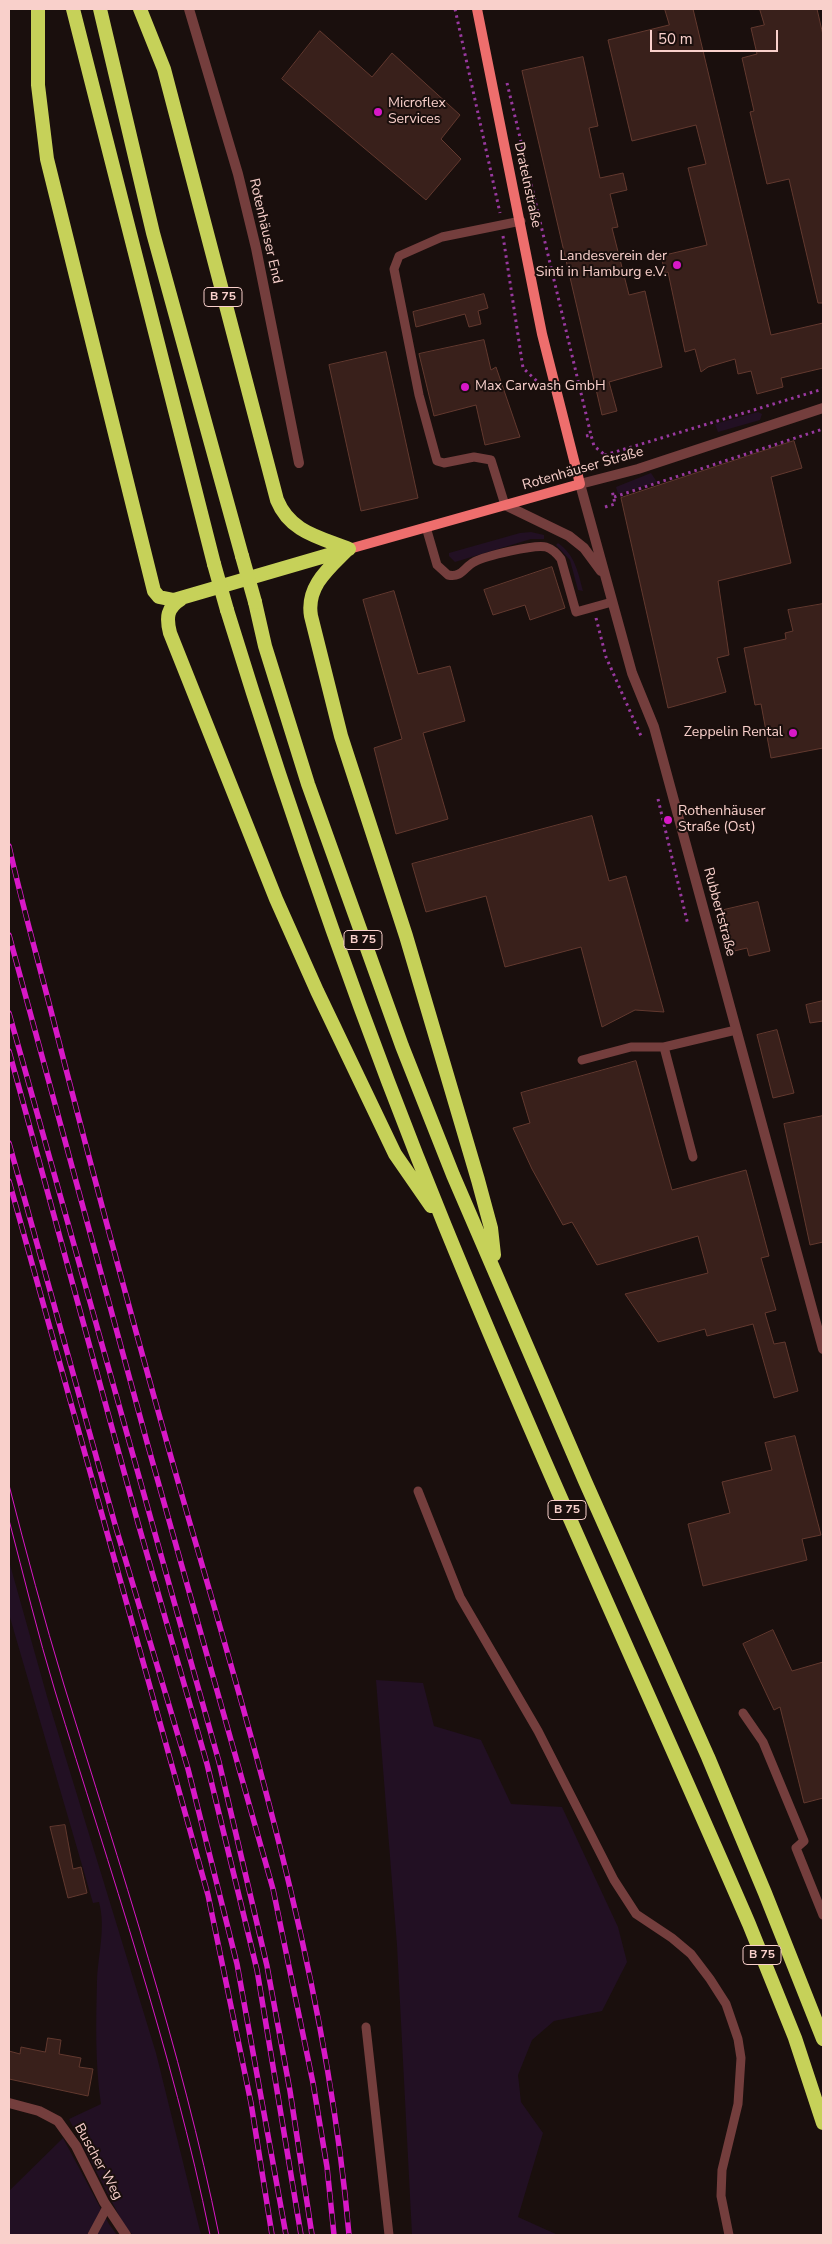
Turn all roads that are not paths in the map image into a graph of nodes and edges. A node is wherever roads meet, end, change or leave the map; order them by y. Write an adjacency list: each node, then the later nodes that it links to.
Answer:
1 (38, 9): 15 (highway)
2 (73, 9): 21 (highway, B 75, bridge)
3 (100, 9): 22 (highway, B 75, bridge)
4 (140, 9): 13 (highway, B 75)
5 (189, 9): 9 (street, Rotenhäuser End)
6 (477, 9): 7 (main road, Dratelnstraße)
7 (521, 221): 10 (main road, Dratelnstraße); 11 (lane)
8 (823, 408): 10 (street, Rotenhäuser Straße)
9 (299, 463)
10 (580, 484): 11 (main road, Rotenhäuser Straße); 14 (street, Rubbertstraße)
11 (505, 505): 12 (main road, Rotenhäuser Straße); 14 (street)
12 (426, 527): 13 (main road, Rotenhäuser Straße); 16 (lane)
13 (349, 549): 15 (highway); 22 (highway, B 75)
14 (605, 576): 16 (street, Rubbertstraße)
15 (181, 599): 21 (highway)
16 (612, 602): 17 (street, Rubbertstraße)
17 (736, 1030): 18 (lane); 23 (street, Rubbertstraße)
18 (664, 1047): 19 (lane); 20 (lane)
19 (582, 1060)
20 (693, 1157)
21 (446, 1228): 31 (highway, B 75)
22 (495, 1269): 29 (highway, B 75)
23 (820, 1321): 24 (street, Rubbertstraße)
24 (823, 1349)
25 (418, 1491): 36 (lane)
26 (743, 1713): 27 (lane)
27 (823, 1915)
28 (366, 2027): 35 (lane)
29 (823, 2039)
30 (9, 2103): 32 (street, Buscher Weg)
31 (823, 2122)
32 (107, 2207): 33 (lane); 34 (street, Buscher Weg)
33 (92, 2235)
34 (126, 2235)
35 (389, 2235)
36 (729, 2235)

